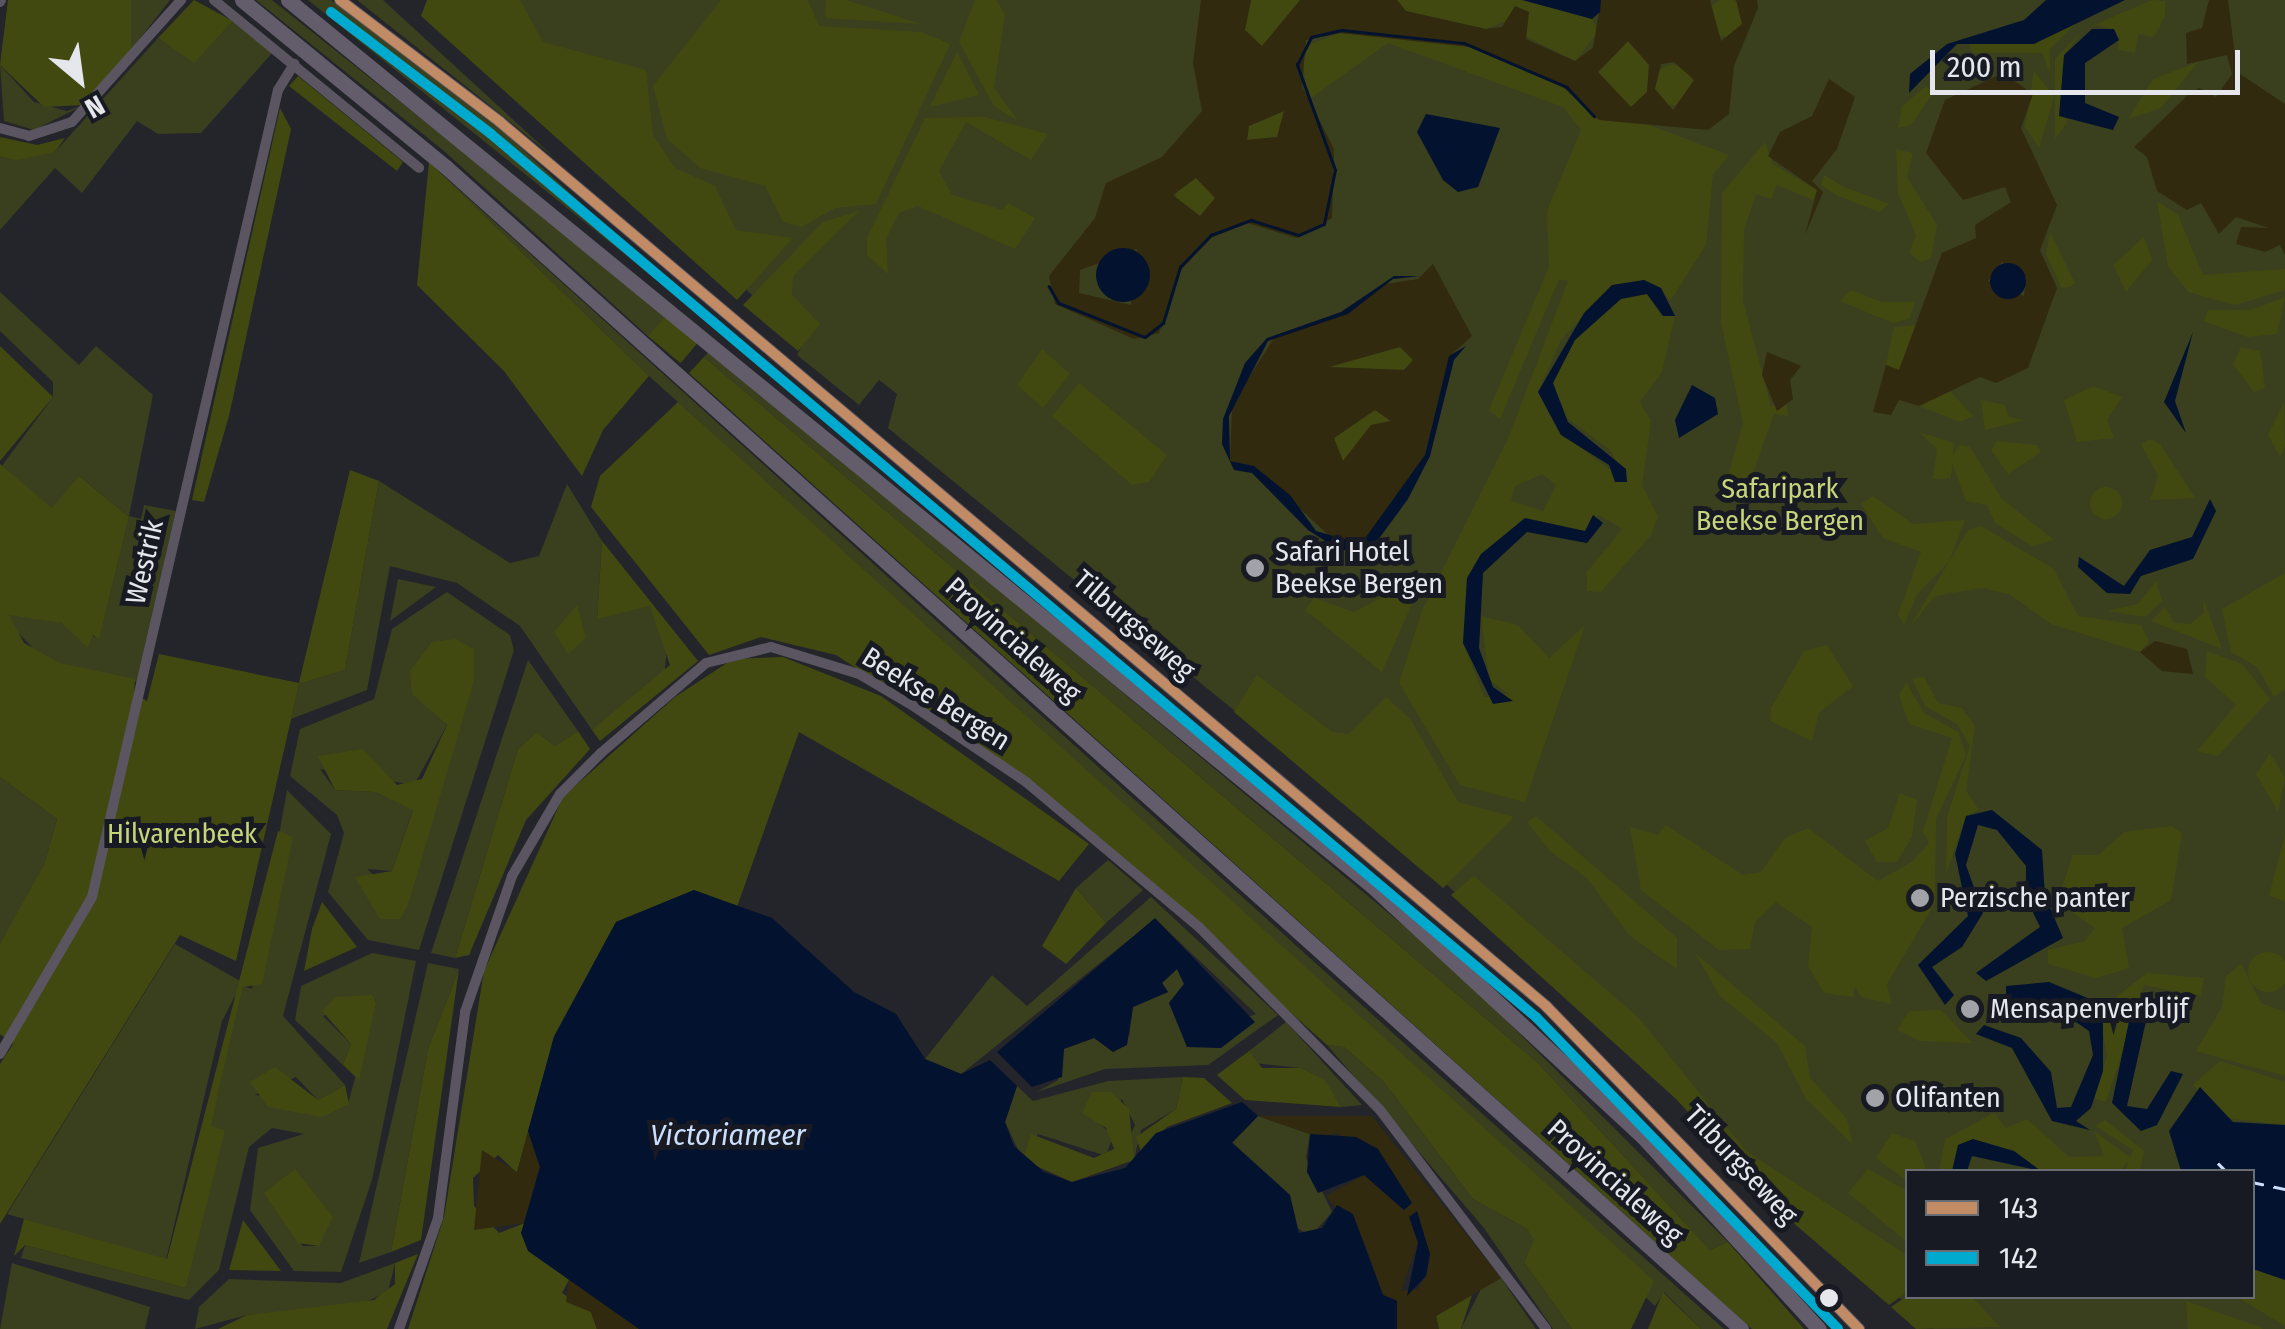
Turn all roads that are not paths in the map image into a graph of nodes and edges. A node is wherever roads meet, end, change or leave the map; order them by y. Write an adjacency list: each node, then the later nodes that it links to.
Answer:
1 (181, 0): 7 (street)
2 (214, 0): 6 (street)
3 (242, 0): 12 (highway, Provincialeweg)
4 (288, 0): 13 (highway, Provincialeweg)
5 (340, 0): 14 (street, Tilburgseweg)
6 (294, 64): 8 (street); 9 (street, Westrik)
7 (0, 128)
8 (419, 168)
9 (0, 1054)
10 (400, 1329): 11 (street, Beekse Bergen)
11 (1546, 1329)
12 (1741, 1329)
13 (1818, 1329)
14 (1859, 1329)

